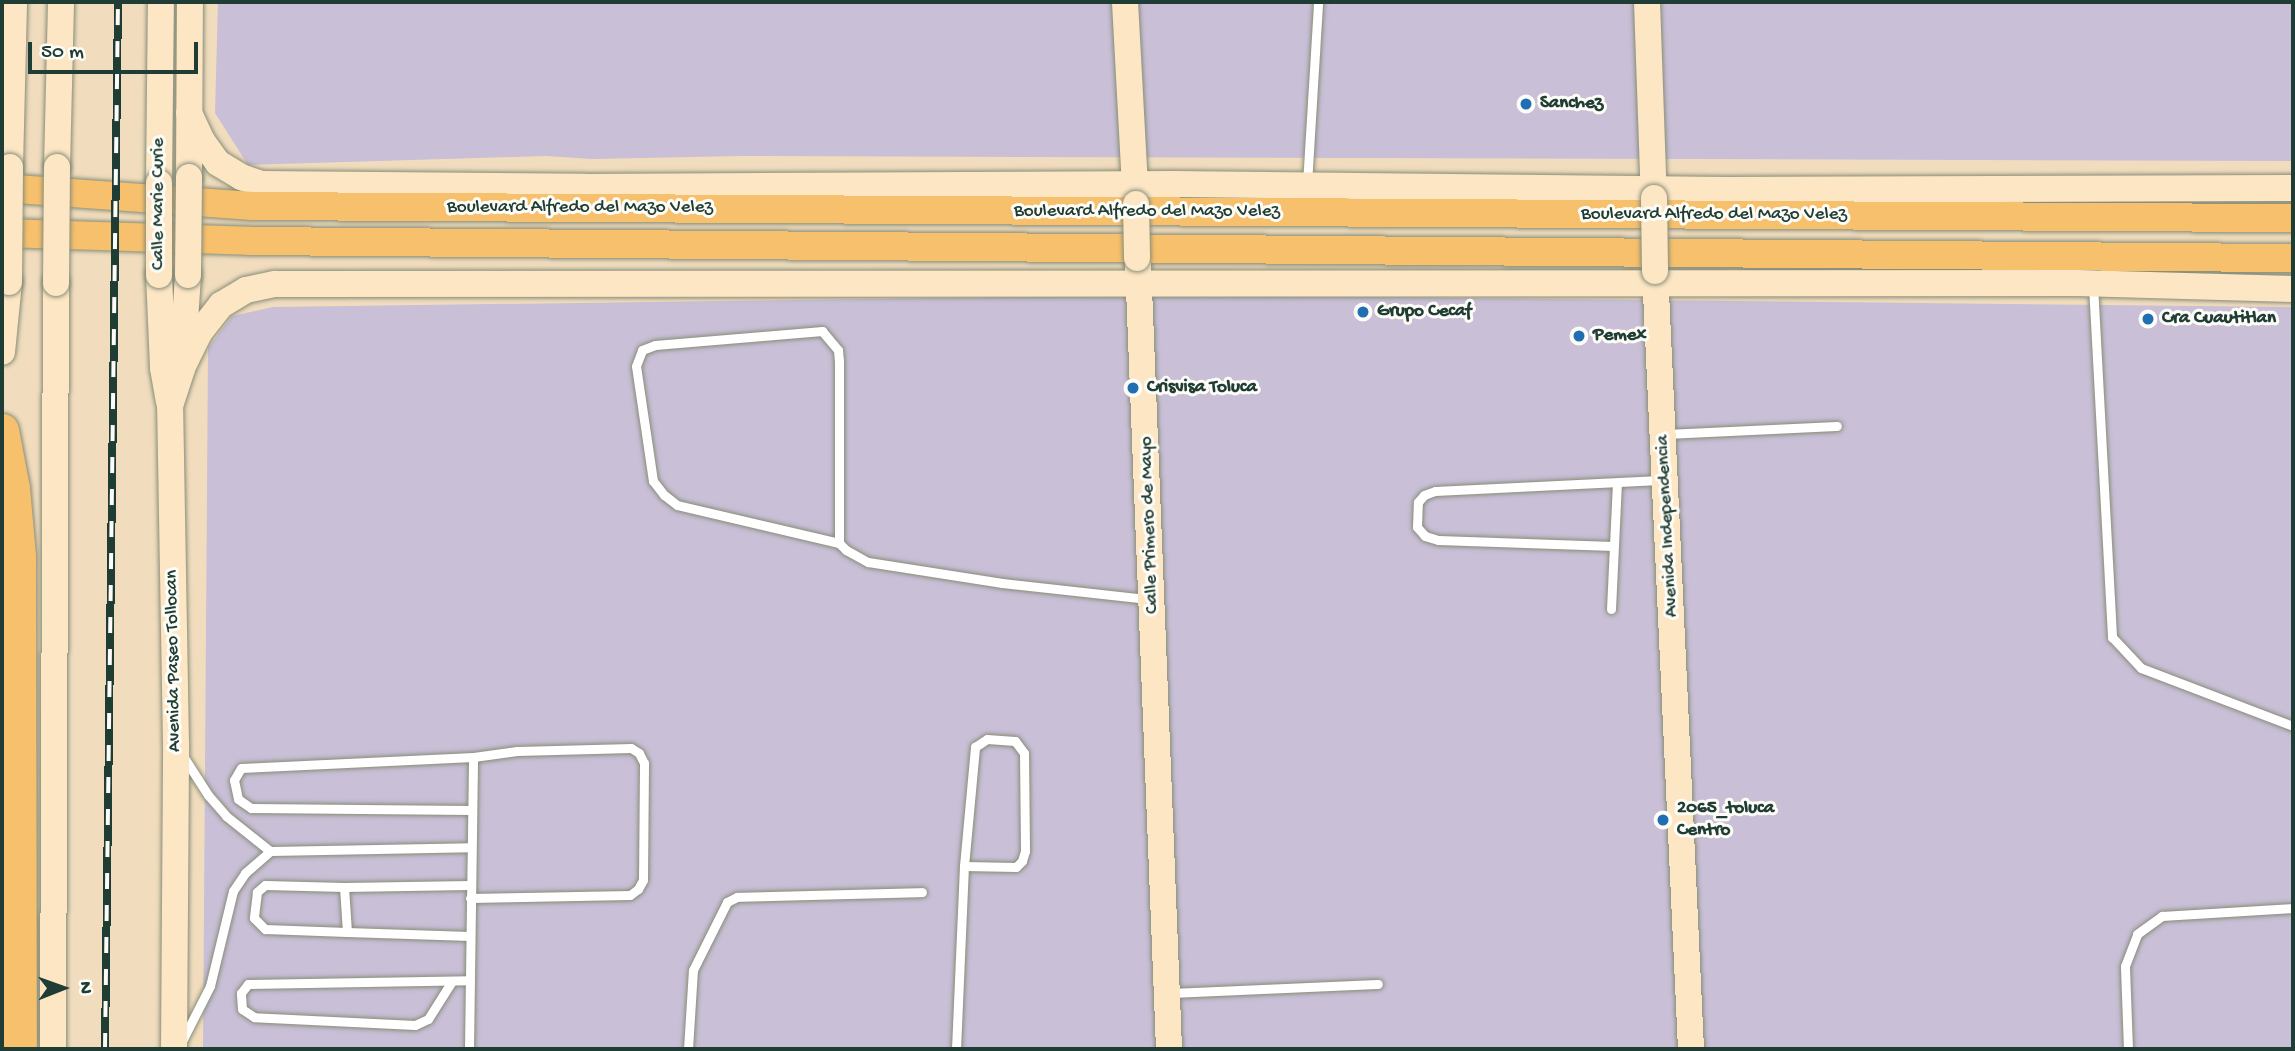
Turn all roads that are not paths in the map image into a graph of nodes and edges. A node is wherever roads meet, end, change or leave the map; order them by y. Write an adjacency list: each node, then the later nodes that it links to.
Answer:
1 (14, 2): 9 (street)
2 (61, 2): 52 (street, bridge)
3 (161, 2): 23 (street, Calle Marie Curie, bridge)
4 (190, 2): 8 (street, Avenida Paseo Tollocan)
5 (1125, 2): 13 (street, Calle Primero de Mayo)
6 (1318, 2): 10 (lane)
7 (1647, 2): 12 (street, Avenida Independencia)
8 (189, 113): 13 (street, Boulevard Alfredo del Mazo Velez); 22 (street, Avenida Paseo Tollocan, bridge)
9 (6, 178): 14 (main road, Boulevard Alfredo del Mazo Velez); 21 (street, bridge)
10 (1307, 186): 12 (street, Boulevard Alfredo del Mazo Velez); 13 (street, Boulevard Alfredo del Mazo Velez)
11 (2293, 188): 12 (street, Boulevard Alfredo del Mazo Velez)
12 (1654, 193): 18 (street, Avenida Independencia, bridge)
13 (1135, 195): 17 (street, Calle Primero de Mayo, bridge)
14 (2293, 218)
15 (2, 233): 16 (main road, Boulevard Alfredo del Mazo Velez)
16 (2293, 258)
17 (1138, 269): 18 (street); 22 (street); 31 (street, Calle Primero de Mayo)
18 (1656, 276): 19 (street); 26 (street, Avenida Independencia)
19 (2093, 283): 20 (street); 33 (lane)
20 (2293, 289)
21 (2, 352)
22 (182, 368): 23 (street, Avenida Paseo Tollocan)
23 (170, 406): 34 (street, Avenida Paseo Tollocan)
24 (1837, 426): 26 (lane)
25 (2, 430): 51 (highway)
26 (1663, 434): 27 (street, Avenida Independencia)
27 (1666, 480): 28 (lane); 58 (street, Avenida Independencia)
28 (1617, 483): 30 (lane); 30 (lane)
29 (838, 543): 29 (lane); 31 (lane)
30 (1613, 547): 32 (lane)
31 (1154, 599): 50 (street, Calle Primero de Mayo)
32 (1611, 609)
33 (2293, 726)
34 (176, 744): 38 (lane); 53 (street, Avenida Paseo Tollocan)
35 (473, 757): 36 (lane); 36 (lane); 43 (lane)
36 (471, 810): 37 (lane)
37 (471, 847): 38 (lane); 40 (lane)
38 (270, 851): 53 (lane)
39 (964, 866): 39 (lane); 56 (lane)
40 (470, 885): 41 (lane); 43 (lane)
41 (344, 887): 45 (lane); 45 (lane)
42 (922, 892): 55 (lane)
43 (470, 898): 46 (lane)
44 (2293, 908): 59 (lane)
45 (347, 932): 46 (lane)
46 (470, 936): 47 (lane)
47 (469, 980): 48 (lane); 54 (lane)
48 (452, 981): 48 (lane)
49 (1378, 984): 50 (lane)
50 (1167, 993): 57 (street, Calle Primero de Mayo)
51 (20, 1049)
52 (53, 1049)
53 (176, 1049)
54 (469, 1049)
55 (688, 1049)
56 (956, 1049)
57 (1170, 1049)
58 (1691, 1049)
59 (2128, 1049)

